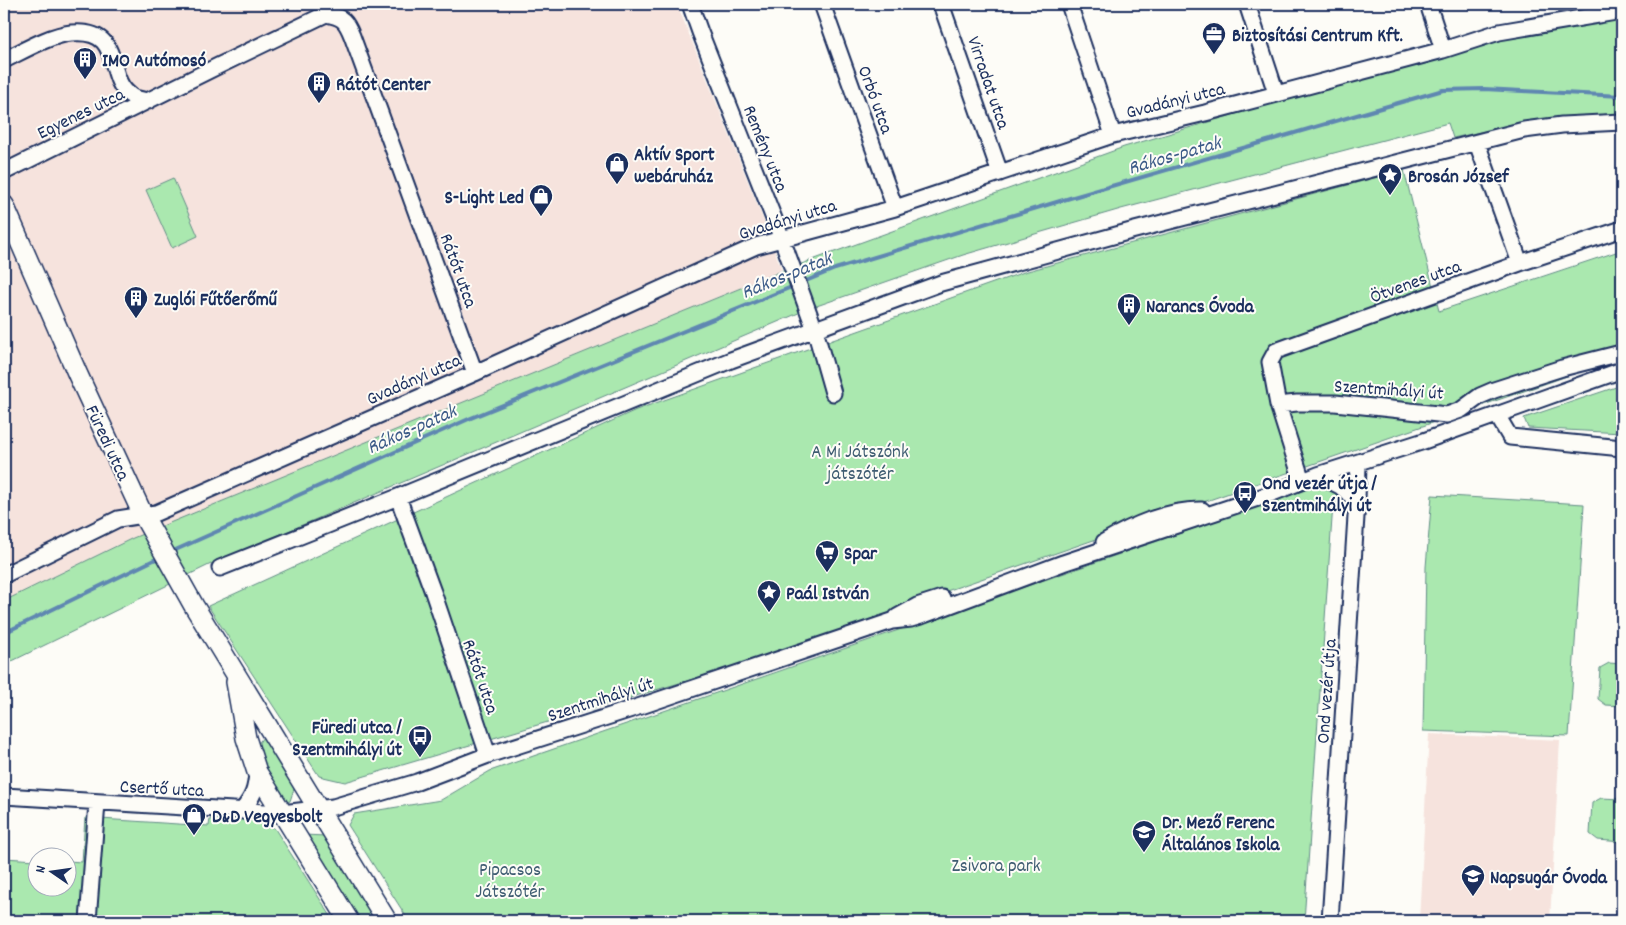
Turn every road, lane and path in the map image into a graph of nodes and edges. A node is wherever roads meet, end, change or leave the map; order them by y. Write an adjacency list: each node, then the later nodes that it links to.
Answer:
1 (690, 4): 21 (street, Remény utca)
2 (822, 4): 19 (street, Orbó utca)
3 (941, 4): 17 (street, Virradat utca)
4 (1069, 4): 14 (street)
5 (1247, 4): 11 (street)
6 (1428, 4): 9 (street)
7 (1622, 11): 9 (street, Gvadányi utca)
8 (338, 16): 12 (street, Egyenes utca); 26 (street, Rátót utca)
9 (1443, 50): 11 (street, Gvadányi utca)
10 (4, 60): 12 (street, Egyenes utca)
11 (1276, 93): 14 (street, Gvadányi utca)
12 (148, 101): 16 (street, Egyenes utca)
13 (1622, 122): 15 (street)
14 (1112, 135): 17 (street, Gvadányi utca)
15 (1478, 143): 22 (street); 23 (street)
16 (4, 172)
17 (1000, 173): 19 (street, Gvadányi utca)
18 (4, 205): 36 (main road, Füredi utca)
19 (895, 208): 21 (street, Gvadányi utca)
20 (1622, 229): 22 (street, Ötvenes utca)
21 (782, 239): 23 (street, Remény utca); 26 (street, Gvadányi utca)
22 (1520, 263): 28 (street, Ötvenes utca)
23 (814, 330): 27 (street, Remény utca); 34 (street)
24 (1622, 359): 28 (street, Szentmihályi út)
25 (1622, 370): 29 (street, Szentmihályi út)
26 (475, 373): 36 (street, Gvadányi utca)
27 (833, 392)
28 (1278, 406): 33 (street)
29 (1497, 415): 30 (street); 31 (street, Szentmihályi út)
30 (1622, 448)
31 (1358, 462): 32 (street, Szentmihályi út); 35 (street, Ond vezér útja)
32 (1318, 475): 33 (street, Szentmihályi út); 35 (street)
33 (1302, 481): 40 (street, Szentmihályi út)
34 (398, 497): 37 (street); 40 (street, Rátót utca)
35 (1357, 501): 50 (street, Ond vezér útja)
36 (143, 515): 38 (street, Gvadányi utca); 39 (main road, Füredi utca)
37 (220, 568)
38 (4, 575)
39 (233, 668): 41 (main road, Füredi utca); 44 (main road, Füredi utca)
40 (488, 755): 44 (street, Szentmihályi út)
41 (257, 772): 45 (street, Füredi utca); 46 (main road, Füredi utca)
42 (4, 796): 43 (street, Csertő utca)
43 (97, 803): 45 (street, Csertő utca); 47 (street)
44 (319, 809): 46 (street, Csertő utca); 49 (main road, Füredi utca)
45 (242, 811): 46 (street, Csertő utca)
46 (282, 813): 48 (main road, Füredi utca)
47 (88, 921)
48 (348, 921)
49 (388, 921)
50 (1330, 921)

